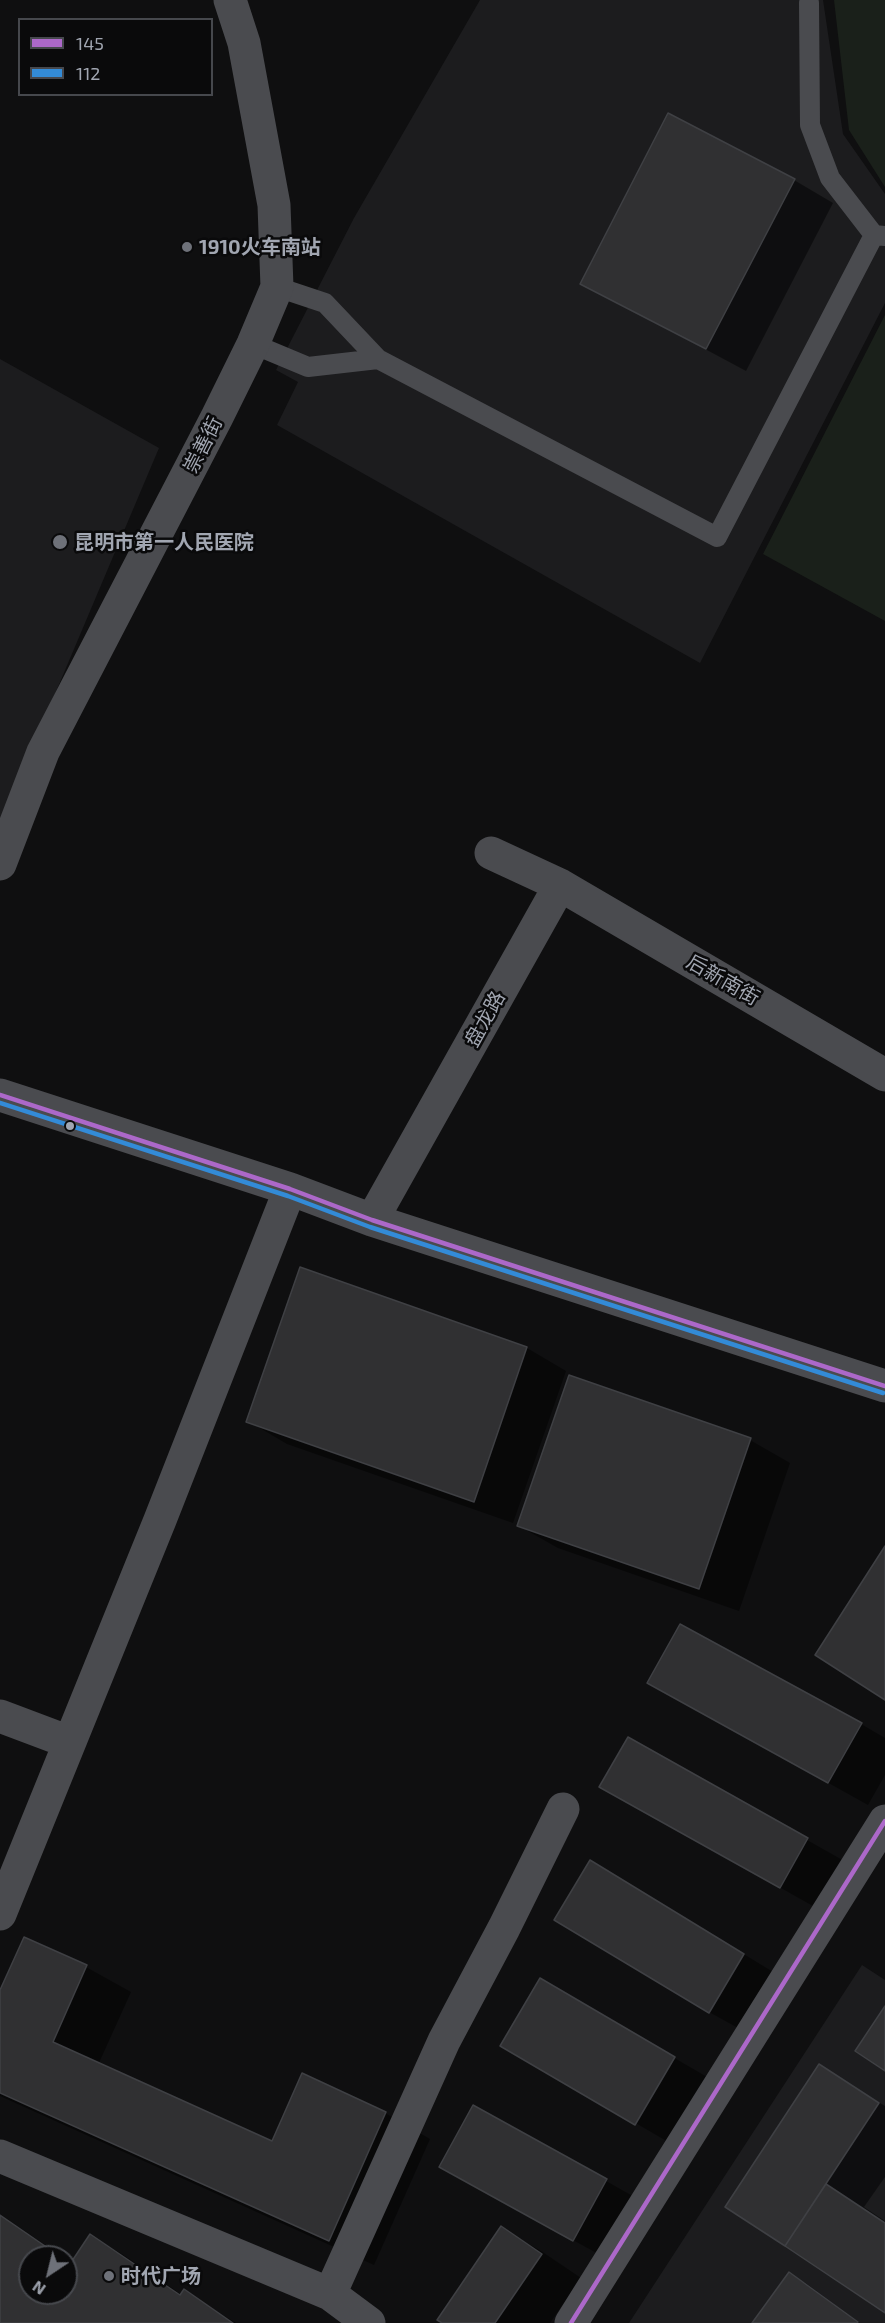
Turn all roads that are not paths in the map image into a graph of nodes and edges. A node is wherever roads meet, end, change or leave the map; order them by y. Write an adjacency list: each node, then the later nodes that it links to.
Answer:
1 (230, 0): 4 (street, 崇善街)
2 (809, 3): 3 (lane)
3 (880, 235): 6 (lane)
4 (277, 287): 5 (street, 崇善街); 6 (lane)
5 (254, 344): 6 (lane); 8 (street, 崇善街)
6 (378, 359)
7 (491, 853): 9 (street)
8 (0, 864)
9 (560, 885): 10 (street, 后新南街); 13 (street, 盘龙路)
10 (885, 1075)
11 (0, 1095): 12 (street)
12 (290, 1189): 13 (street); 16 (street)
13 (372, 1220): 14 (street)
14 (885, 1386)
15 (0, 1716): 16 (street)
16 (69, 1742): 19 (street)
17 (563, 1809): 21 (street)
18 (885, 1821): 23 (street)
19 (0, 1914)
20 (0, 2156): 21 (street)
21 (330, 2294): 22 (street)
22 (369, 2323)
23 (571, 2323)

